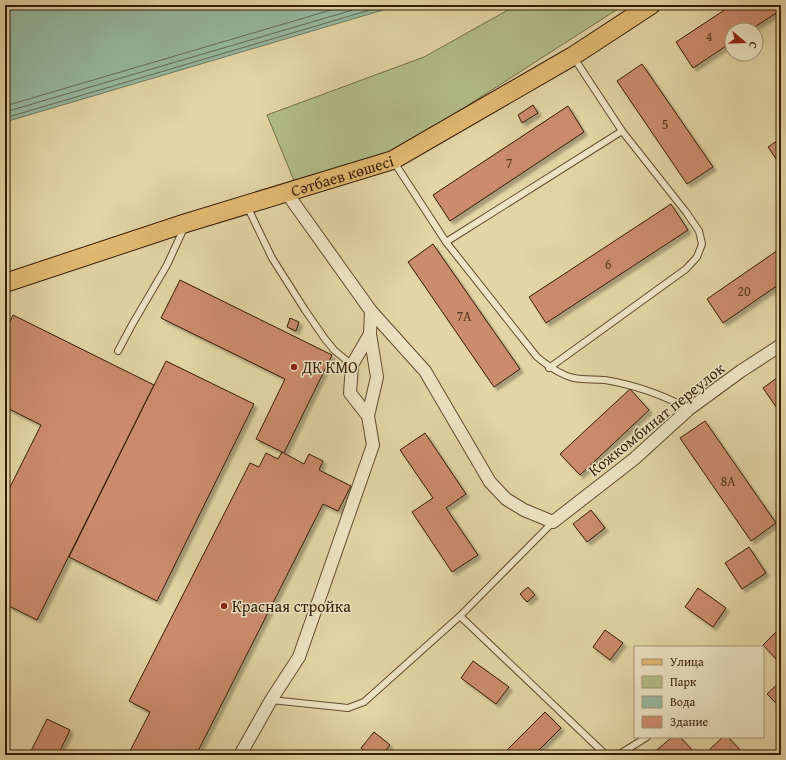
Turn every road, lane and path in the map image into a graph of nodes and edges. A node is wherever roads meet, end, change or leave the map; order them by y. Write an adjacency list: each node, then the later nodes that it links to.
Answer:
1 (651, 5): 2 (main road, Сәтбаев көшесі)
2 (573, 56): 3 (lane); 4 (main road, Сәтбаев көшесі)
3 (622, 130): 8 (lane); 15 (lane)
4 (393, 160): 5 (main road, Сәтбаев көшесі); 8 (lane)
5 (286, 192): 6 (main road, Сәтбаев көшесі); 10 (street)
6 (246, 204): 7 (main road, Сәтбаев көшесі); 14 (lane)
7 (186, 223): 9 (main road, Сәтбаев көшесі); 13 (lane)
8 (446, 242): 15 (lane)
9 (5, 283)
10 (371, 311): 11 (street); 18 (street)
11 (370, 334): 14 (street); 17 (street)
12 (781, 345): 16 (street, Кожкомбинат переулок)
13 (118, 351)
14 (352, 366): 17 (street)
15 (549, 368): 16 (lane)
16 (689, 409): 18 (street, Кожкомбинат переулок)
17 (368, 416): 20 (street)
18 (553, 522): 19 (lane)
19 (460, 616): 20 (lane); 23 (lane)
20 (271, 700): 22 (street)
21 (645, 738): 24 (lane)
22 (240, 755)
23 (606, 755)
24 (618, 755)

